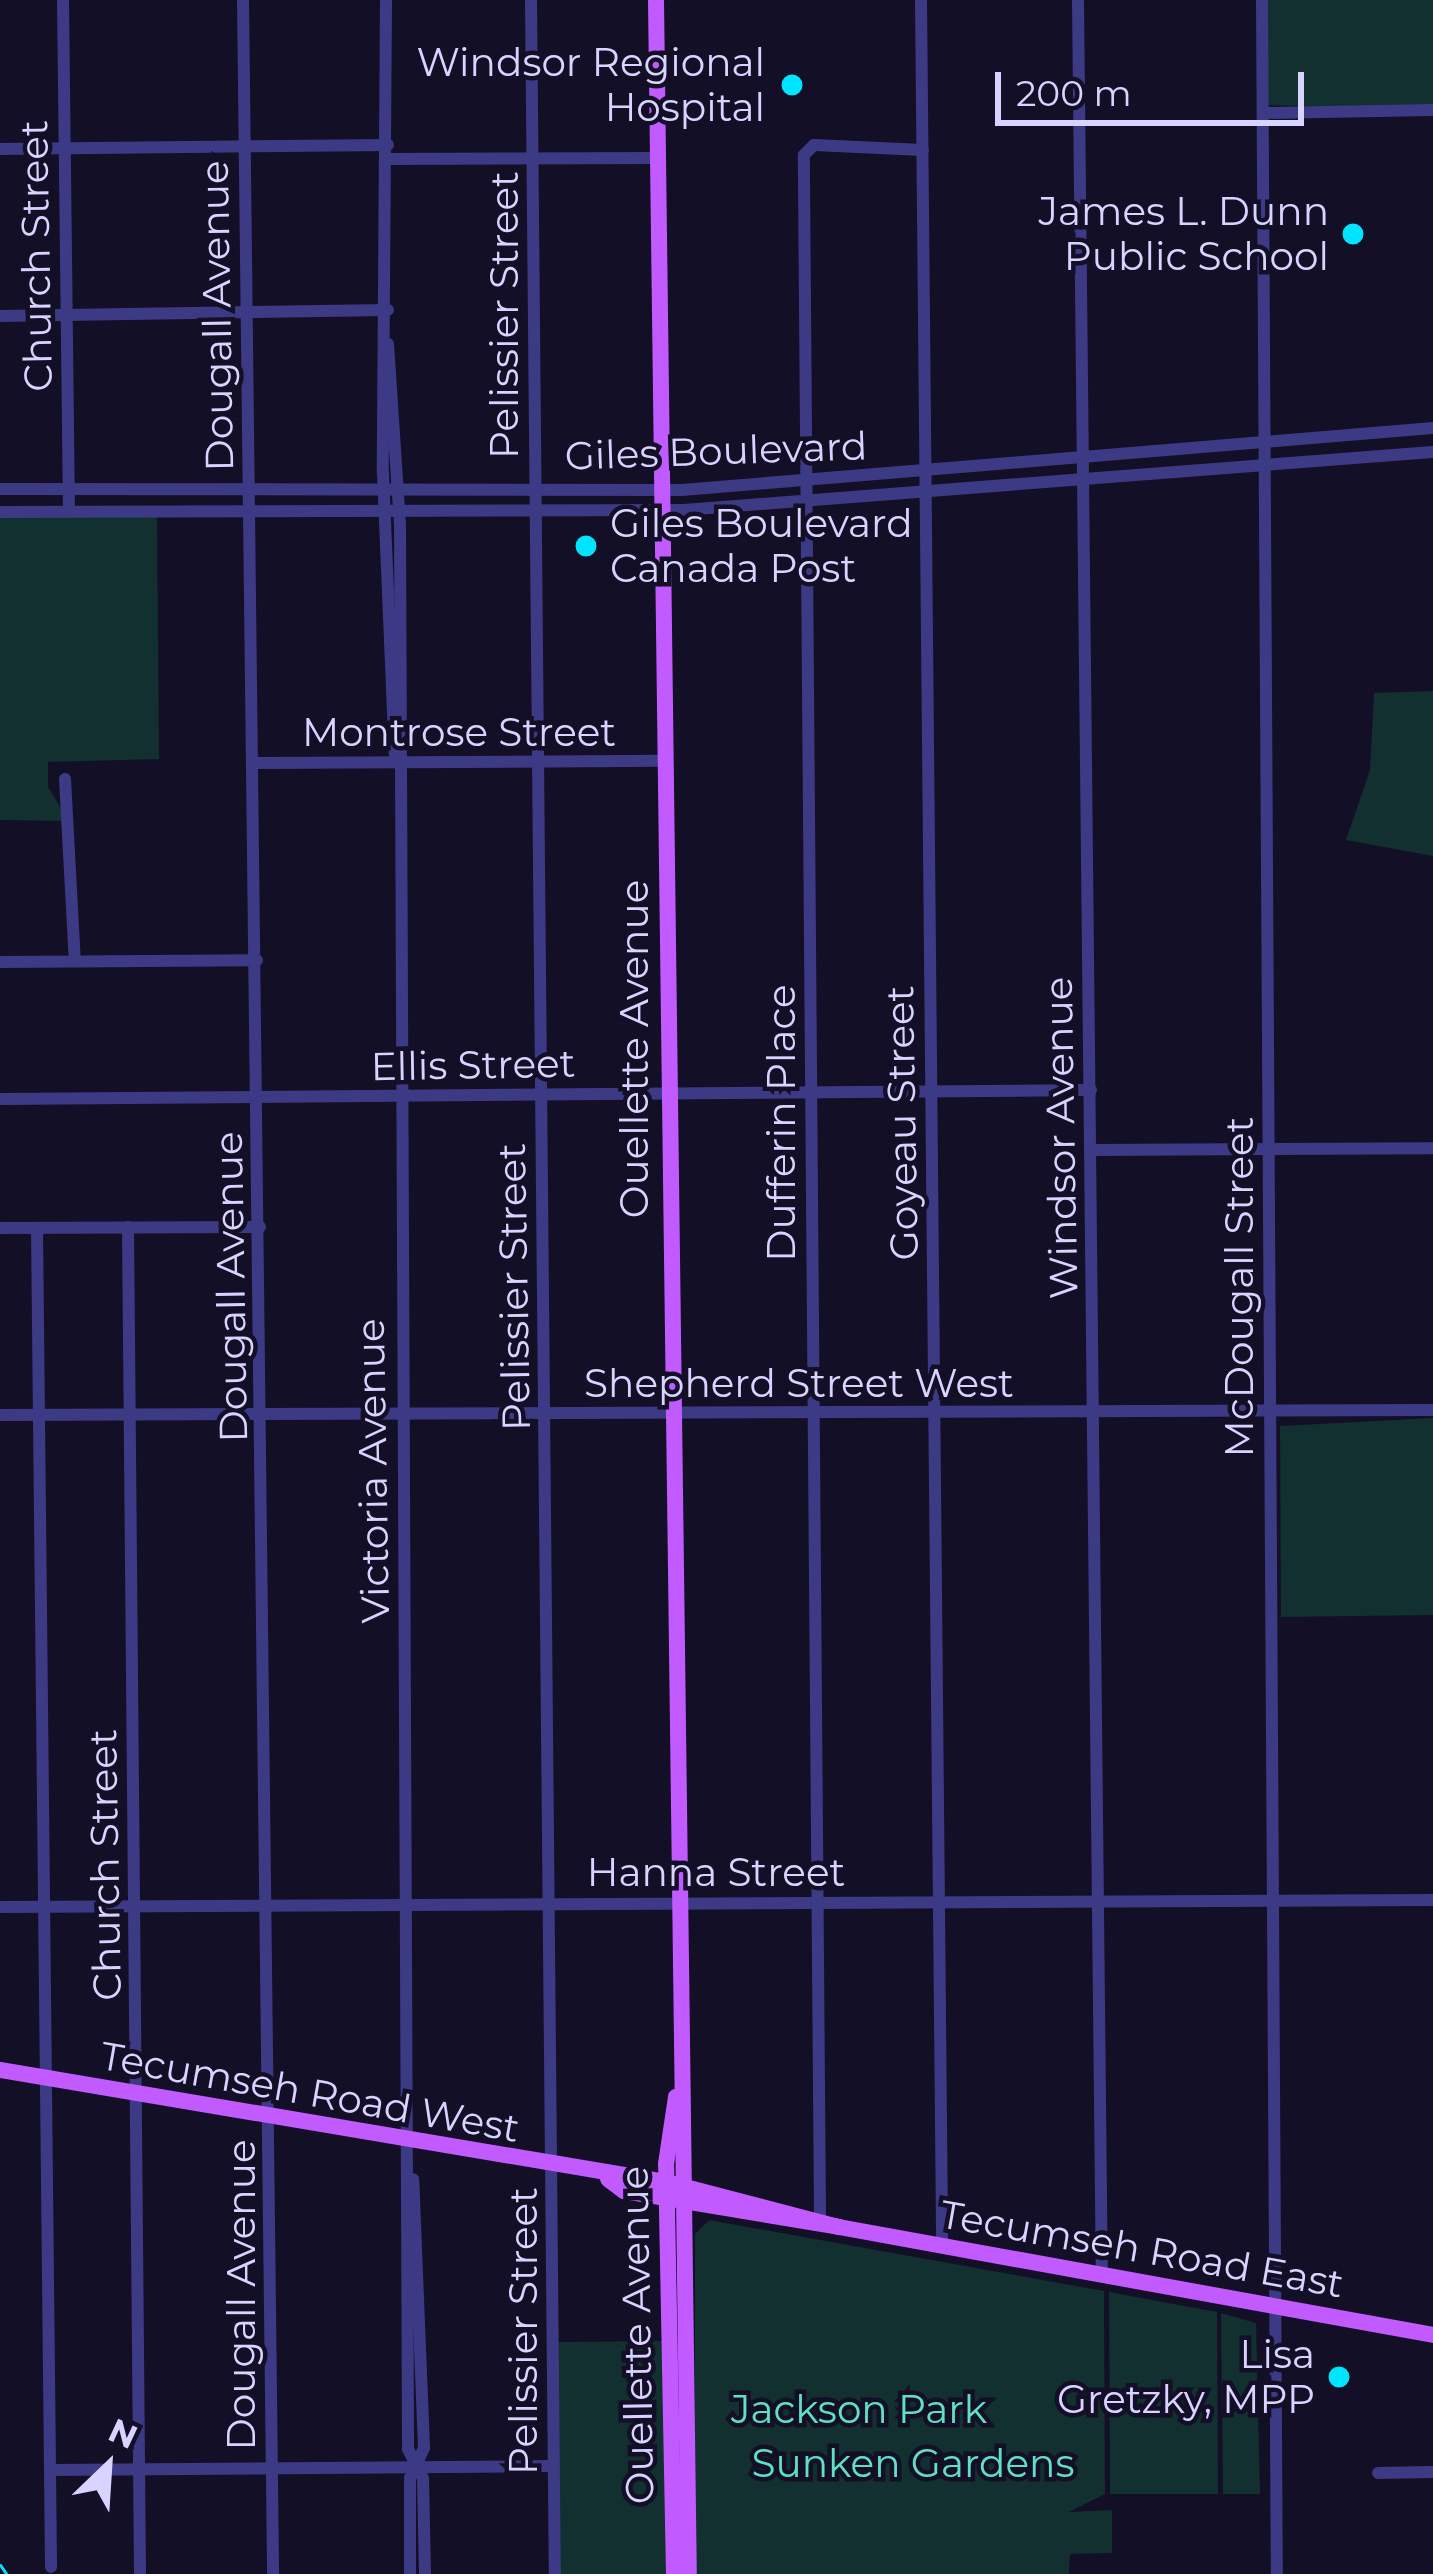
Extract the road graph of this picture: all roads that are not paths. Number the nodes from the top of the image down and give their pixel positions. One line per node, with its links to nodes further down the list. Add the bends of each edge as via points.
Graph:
1 (63, 0): 12 (street, Church Street)
2 (243, 0): 11 (street, Dougall Avenue)
3 (386, 0): 15 (street, Victoria Avenue)
4 (531, 0): 17 (street, Pelissier Street)
5 (656, 0): 16 (main road, Ouellette Avenue)
6 (921, 0): 14 (street, Goyeau Street)
7 (1078, 0): 25 (street, Windsor Avenue)
8 (1262, 0): 10 (street, McDougall Street)
9 (1433, 110): 10 (street)
10 (1263, 112): 23 (street, McDougall Street)
11 (245, 147): 12 (street); 15 (street); 19 (street, Dougall Avenue)
12 (65, 148): 13 (street); 20 (street, Church Street)
13 (0, 149)
14 (922, 150): 27 (street, Goyeau Street); 29 (street, Dufferin Place, via 814,145 804,155)
15 (388, 152): 17 (street); 18 (street, Victoria Avenue)
16 (658, 158): 17 (street); 33 (main road, Ouellette Avenue)
17 (532, 159): 32 (street, Pelissier Street)
18 (388, 310): 19 (street); 30 (street, Victoria Avenue)
19 (247, 313): 20 (street); 31 (street, Dougall Avenue)
20 (67, 315): 21 (street); 34 (street, Church Street)
21 (0, 316)
22 (1433, 428): 23 (street, Giles Boulevard)
23 (1265, 443): 25 (street, Giles Boulevard); 26 (street, McDougall Street)
24 (1433, 452): 26 (street, Giles Boulevard)
25 (1083, 458): 27 (street, Giles Boulevard); 28 (street, Windsor Avenue)
26 (1265, 465): 28 (street, Giles Boulevard); 61 (street, McDougall Street)
27 (926, 471): 29 (street, Giles Boulevard); 36 (street, Goyeau Street)
28 (1086, 479): 36 (street, Giles Boulevard); 52 (street, Windsor Avenue)
29 (806, 480): 33 (street, Giles Boulevard); 37 (street, Dufferin Place)
30 (391, 487): 31 (street, Giles Boulevard); 32 (street, Giles Boulevard); 38 (street, Victoria Avenue)
31 (250, 488): 34 (street, Giles Boulevard); 39 (street, Dougall Avenue)
32 (535, 488): 33 (street, Giles Boulevard); 40 (street, Pelissier Street)
33 (662, 488): 42 (main road, Ouellette Avenue)
34 (69, 489): 35 (street, Giles Boulevard); 41 (street, Church Street)
35 (0, 490)
36 (926, 491): 37 (street, Giles Boulevard); 53 (street, Goyeau Street)
37 (806, 501): 42 (street, Giles Boulevard); 54 (street, Dufferin Place)
38 (394, 507): 39 (street, Giles Boulevard); 40 (street, Giles Boulevard); 44 (street, Victoria Avenue)
39 (251, 508): 41 (street, Giles Boulevard); 47 (street, Dougall Avenue)
40 (535, 508): 42 (street, Giles Boulevard); 45 (street, Pelissier Street)
41 (69, 511): 43 (street, Giles Boulevard)
42 (663, 511): 46 (main road, Ouellette Avenue)
43 (0, 512)
44 (398, 761): 45 (street, Montrose Street); 47 (street, Montrose Street); 57 (street, Victoria Avenue)
45 (539, 761): 46 (street, Montrose Street); 56 (street, Pelissier Street)
46 (664, 761): 55 (main road, Ouellette Avenue)
47 (254, 763): 49 (street, Dougall Avenue)
48 (65, 779): 51 (street)
49 (256, 960): 51 (street); 58 (street, Dougall Avenue)
50 (0, 962): 51 (street)
51 (75, 962)
52 (1091, 1090): 53 (street, Ellis Street); 62 (street, Windsor Avenue)
53 (932, 1091): 54 (street, Ellis Street); 74 (street, Goyeau Street)
54 (811, 1092): 55 (street, Ellis Street); 73 (street, Dufferin Place)
55 (668, 1093): 56 (street, Ellis Street); 72 (main road, Ouellette Avenue)
56 (542, 1094): 57 (street, Ellis Street); 71 (street, Pelissier Street)
57 (400, 1095): 58 (street, Ellis Street); 70 (street, Victoria Avenue)
58 (258, 1097): 59 (street, Ellis Street); 64 (street, Dougall Avenue)
59 (0, 1099)
60 (1433, 1148): 61 (street)
61 (1269, 1149): 62 (street); 68 (street, McDougall Street)
62 (1091, 1150): 69 (street, Windsor Avenue)
63 (128, 1227): 64 (street); 66 (street); 75 (street, Church Street)
64 (260, 1227): 76 (street, Dougall Avenue)
65 (0, 1228): 66 (street)
66 (38, 1228): 78 (street)
67 (1433, 1410): 68 (street, Shepherd Street West)
68 (1270, 1411): 69 (street, Shepherd Street West); 79 (street, McDougall Street)
69 (1094, 1412): 74 (street, Shepherd Street West); 81 (street, Windsor Avenue)
70 (404, 1413): 71 (street, Shepherd Street West); 76 (street, Shepherd Street West); 82 (street, Victoria Avenue)
71 (545, 1413): 72 (street, Shepherd Street West); 85 (street, Pelissier Street)
72 (670, 1413): 73 (street, Shepherd Street West); 86 (main road, Ouellette Avenue)
73 (814, 1413): 74 (street, Shepherd Street West); 83 (street, Dufferin Place)
74 (934, 1413): 84 (street, Goyeau Street)
75 (129, 1414): 76 (street, Shepherd Street West); 78 (street, Shepherd Street West); 88 (street, Church Street)
76 (262, 1414): 87 (street, Dougall Avenue)
77 (0, 1415): 78 (street, Shepherd Street West)
78 (40, 1415): 90 (street)
79 (1274, 1900): 80 (street, Hanna Street); 81 (street, Hanna Street); 104 (street, McDougall Street)
80 (1433, 1900)
81 (1098, 1901): 84 (street, Hanna Street); 103 (street, Windsor Avenue)
82 (407, 1902): 85 (street, Hanna Street); 87 (street, Hanna Street); 96 (street, Victoria Avenue)
83 (818, 1902): 84 (street, Hanna Street); 86 (street, Hanna Street); 100 (street, Dufferin Place)
84 (939, 1902): 102 (street, Goyeau Street)
85 (550, 1903): 86 (street, Hanna Street); 97 (street, Pelissier Street)
86 (674, 1903): 94 (main road, Ouellette Avenue)
87 (268, 1905): 88 (street, Hanna Street); 95 (street, Dougall Avenue)
88 (136, 1906): 90 (street, Hanna Street); 93 (street, Church Street)
89 (0, 1907): 90 (street, Hanna Street)
90 (44, 1907): 92 (street)
91 (0, 2070): 92 (main road, Tecumseh Road West)
92 (46, 2078): 93 (main road, Tecumseh Road West); 109 (street)
93 (138, 2096): 95 (main road, Tecumseh Road West); 110 (street, Church Street)
94 (676, 2097): 98 (main road, Ouellette Avenue); 99 (main road, Ouellette Avenue)
95 (270, 2120): 96 (main road, Tecumseh Road West); 108 (street, Dougall Avenue)
96 (414, 2145): 97 (main road, Tecumseh Road West); 107 (street, Victoria Avenue, via 408,2449)
97 (552, 2169): 98 (main road, Tecumseh Road West); 106 (street, Pelissier Street)
98 (665, 2191): 99 (main road, Tecumseh Road East); 119 (main road, Ouellette Avenue)
99 (685, 2195): 100 (main road, Tecumseh Road East); 101 (main road, Tecumseh Road East); 120 (main road, Ouellette Avenue)
100 (820, 2215): 101 (main road, Tecumseh Road East)
101 (839, 2227): 102 (main road, Tecumseh Road East)
102 (942, 2246): 103 (main road, Tecumseh Road East)
103 (1102, 2275): 104 (main road, Tecumseh Road East)
104 (1275, 2307): 105 (main road, Tecumseh Road East); 121 (street, McDougall Street)
105 (1433, 2335)
106 (554, 2466): 107 (street); 118 (street, Pelissier Street)
107 (418, 2467): 108 (street); 116 (street, Victoria Avenue); 117 (street, Victoria Avenue)
108 (272, 2468): 110 (street); 115 (street, Dougall Avenue)
109 (50, 2470): 110 (street); 113 (street)
110 (139, 2470): 114 (street, Church Street)
111 (1433, 2472): 112 (street)
112 (1378, 2473)
113 (51, 2567)
114 (140, 2574)
115 (273, 2574)
116 (410, 2574)
117 (425, 2574)
118 (555, 2574)
119 (674, 2574)
120 (689, 2574)
121 (1277, 2574)

